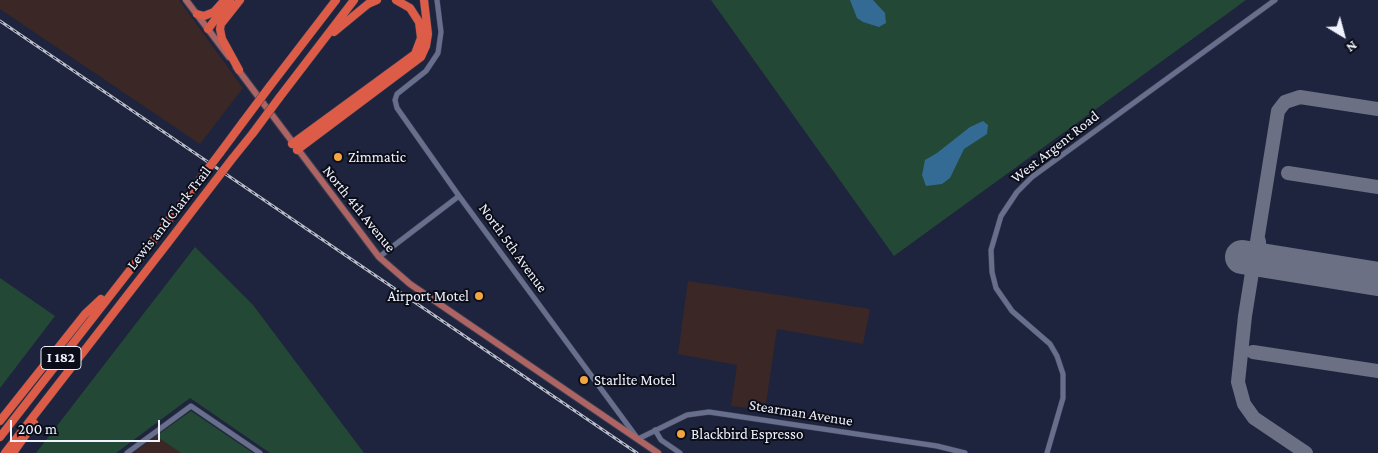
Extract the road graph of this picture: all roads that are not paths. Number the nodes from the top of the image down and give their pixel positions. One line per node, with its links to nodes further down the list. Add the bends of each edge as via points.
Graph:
1 (186, 0): 12 (main road, North 4th Avenue)
2 (225, 0): 12 (highway, via 214,12 204,16)
3 (230, 0): 14 (highway)
4 (240, 0): 13 (highway)
5 (335, 0): 20 (highway, Lewis and Clark Trail / I 182, bridge)
6 (354, 0): 15 (highway, Lewis and Clark Trail / I 182)
7 (377, 0): 15 (highway, via 349,18)
8 (396, 0): 17 (highway, via 410,8 419,22 421,38 415,54)
9 (424, 0): 17 (highway, via 428,34 421,56)
10 (437, 0): 18 (street, North 5th Avenue, via 441,39 434,59 423,74 397,94 395,103)
11 (1275, 0): 33 (street, West Argent Road, via 1032,177 1001,216 991,250 996,288 1012,311 1050,344 1064,374 1063,398)
12 (197, 14): 14 (main road, North 4th Avenue)
13 (221, 24): 14 (highway); 16 (highway, via 222,40)
14 (208, 29): 16 (main road, North 4th Avenue)
15 (316, 49): 21 (highway, Lewis and Clark Trail / I 182, bridge)
16 (239, 70): 17 (main road, North 4th Avenue)
17 (295, 147): 19 (main road, North 4th Avenue)
18 (459, 196): 19 (street); 25 (street, North 5th Avenue)
19 (379, 257): 25 (main road, North 4th Avenue, via 410,284)
20 (122, 279): 22 (highway, via 85,314); 24 (highway, Lewis and Clark Trail / I 182)
21 (87, 345): 26 (highway, Lewis and Clark Trail / I 182); 27 (highway)
22 (0, 421)
23 (655, 430): 25 (street, Stearman Avenue); 31 (street, via 662,441); 32 (street, Stearman Avenue, via 687,416 709,412)
24 (0, 437)
25 (638, 439): 30 (main road, North 4th Avenue)
26 (5, 453)
27 (13, 453)
28 (127, 453): 29 (street, via 191,406)
29 (260, 453)
30 (658, 453)
31 (680, 453)
32 (965, 453)
33 (1046, 453)

